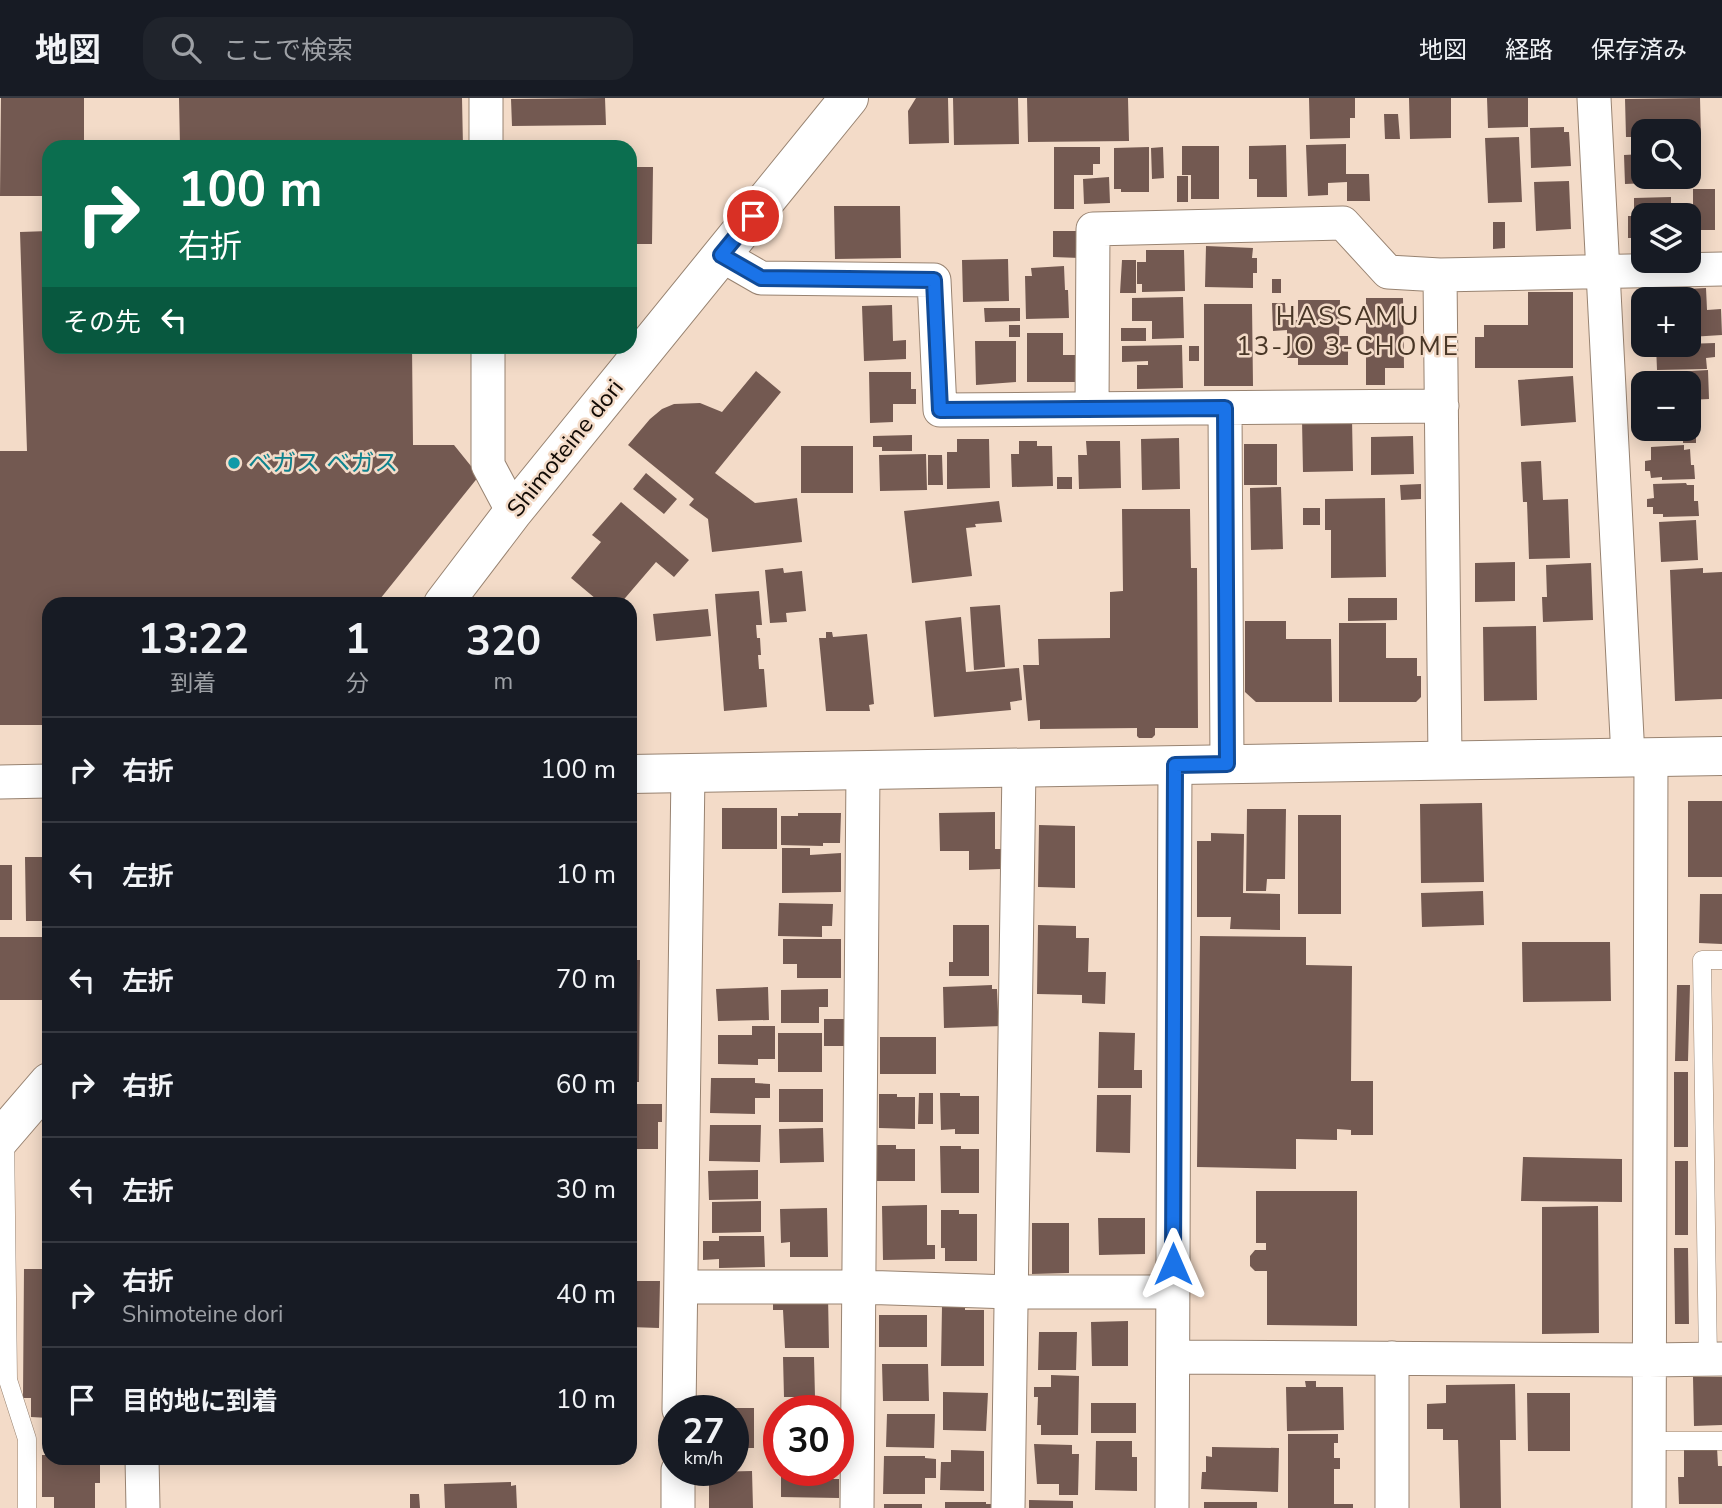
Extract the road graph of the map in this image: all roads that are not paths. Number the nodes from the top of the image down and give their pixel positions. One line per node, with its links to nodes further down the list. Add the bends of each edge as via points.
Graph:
1 (486, 98): 4 (street)
2 (849, 98): 5 (street, Shimoteine dori)
3 (1594, 98): 7 (street)
4 (486, 140)
5 (721, 255): 12 (street, via 761,278 934,280 940,410); 13 (street, Shimoteine dori)
6 (1722, 269): 7 (street)
7 (1602, 272): 8 (street); 16 (street)
8 (1440, 275): 10 (street); 12 (street, via 1388,272 1343,223 1093,229)
9 (488, 354): 13 (street, via 488,465)
10 (1442, 406): 11 (street); 17 (street)
11 (1225, 408): 12 (street); 18 (street)
12 (1092, 409)
13 (513, 512): 14 (street, Shimoteine dori)
14 (448, 597)
15 (1722, 756): 16 (street)
16 (1639, 757): 17 (street); 36 (street)
17 (1445, 760): 18 (street)
18 (1227, 764): 19 (street)
19 (1175, 765): 20 (street); 32 (street)
20 (1019, 767): 21 (street); 31 (street)
21 (863, 770): 22 (street); 30 (street)
22 (688, 773): 23 (street); 29 (street)
23 (637, 774)
24 (42, 781): 25 (street)
25 (0, 782)
26 (1722, 960): 35 (lane, via 1702,960)
27 (42, 1090): 28 (street)
28 (2, 1136): 42 (lane, via 8,1380 27,1439)
29 (681, 1287): 30 (street); 37 (street)
30 (859, 1287): 31 (street); 45 (street)
31 (1011, 1292): 32 (street); 46 (street)
32 (1173, 1292): 33 (street)
33 (1173, 1357): 34 (street); 47 (street)
34 (1392, 1358): 36 (street); 48 (street)
35 (1715, 1359): 36 (street)
36 (1649, 1360): 38 (street)
37 (679, 1395)
38 (1649, 1441): 39 (lane); 49 (street)
39 (1722, 1441)
40 (142, 1465): 43 (street)
41 (678, 1486): 44 (street)
42 (27, 1508)
43 (143, 1508)
44 (678, 1508)
45 (857, 1508)
46 (1008, 1508)
47 (1172, 1508)
48 (1392, 1508)
49 (1649, 1508)

